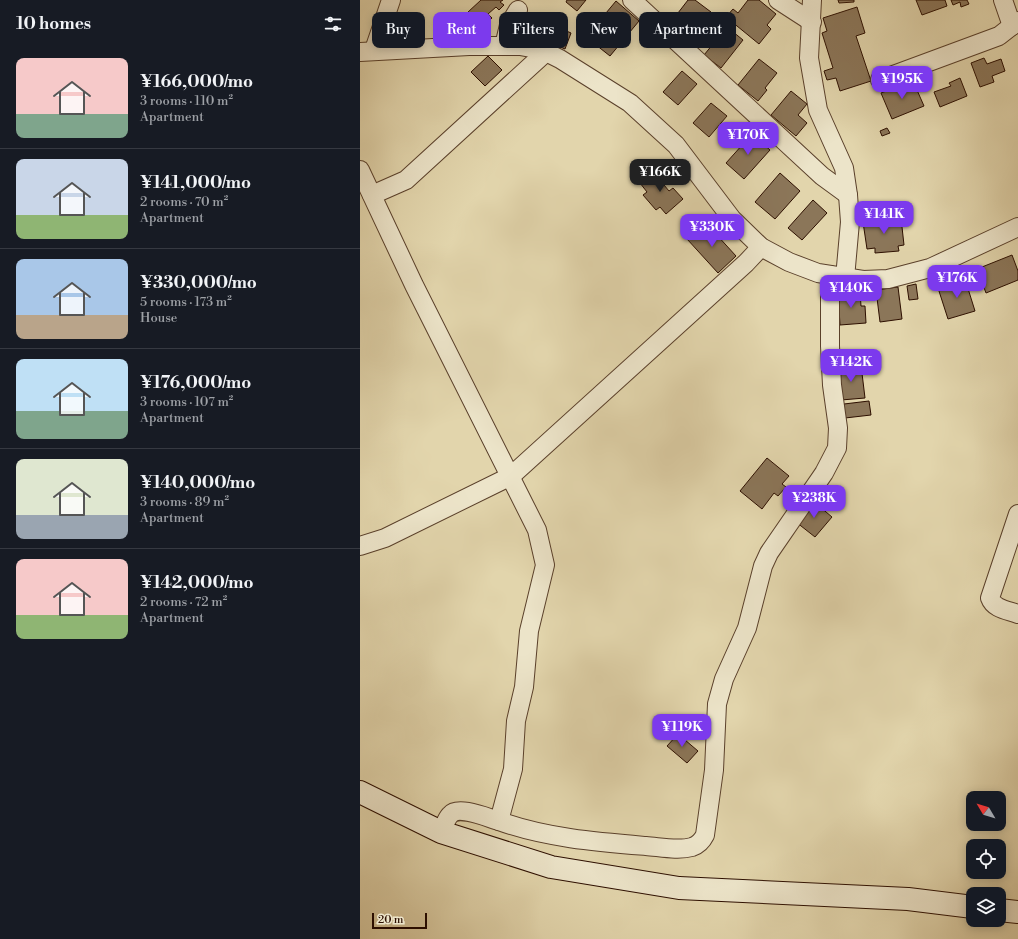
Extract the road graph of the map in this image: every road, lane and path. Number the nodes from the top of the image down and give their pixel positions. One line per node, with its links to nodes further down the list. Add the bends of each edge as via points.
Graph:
1 (391, 0): 10 (street)
2 (632, 0): 15 (street, via 822,176)
3 (778, 0): 6 (street)
4 (812, 0): 6 (street)
5 (1003, 0): 7 (street)
6 (812, 22): 15 (street, via 809,58 818,110 844,168)
7 (1015, 24): 12 (street, via 999,36)
8 (499, 46): 10 (street)
9 (529, 48): 11 (street)
10 (367, 51)
11 (546, 52): 14 (street, via 406,180); 17 (street, via 630,103 650,121 676,145 732,219)
12 (880, 80)
13 (360, 170): 14 (street)
14 (372, 195): 19 (street)
15 (848, 195): 18 (street, via 850,222)
16 (1018, 227): 18 (street, via 930,268 888,279 863,280)
17 (760, 247): 18 (street, via 818,273); 19 (street, via 746,263)
18 (838, 276): 24 (street, via 830,346 838,428 837,448 824,473 762,566 747,628 724,679 717,704 714,770 702,841 691,847 674,848 622,844 551,836)
19 (510, 476): 21 (street, via 385,538); 24 (street, via 537,530 545,565 529,631 524,687 516,721 513,769)
20 (1018, 514): 22 (street, via 990,598 997,607)
21 (360, 546)
22 (1018, 614)
23 (360, 792): 25 (street)
24 (499, 821): 25 (street, via 461,810 454,811)
25 (441, 832): 26 (street, via 551,867 679,888 908,899)
26 (966, 906)
27 (1006, 911): 28 (street)
28 (1018, 912)

